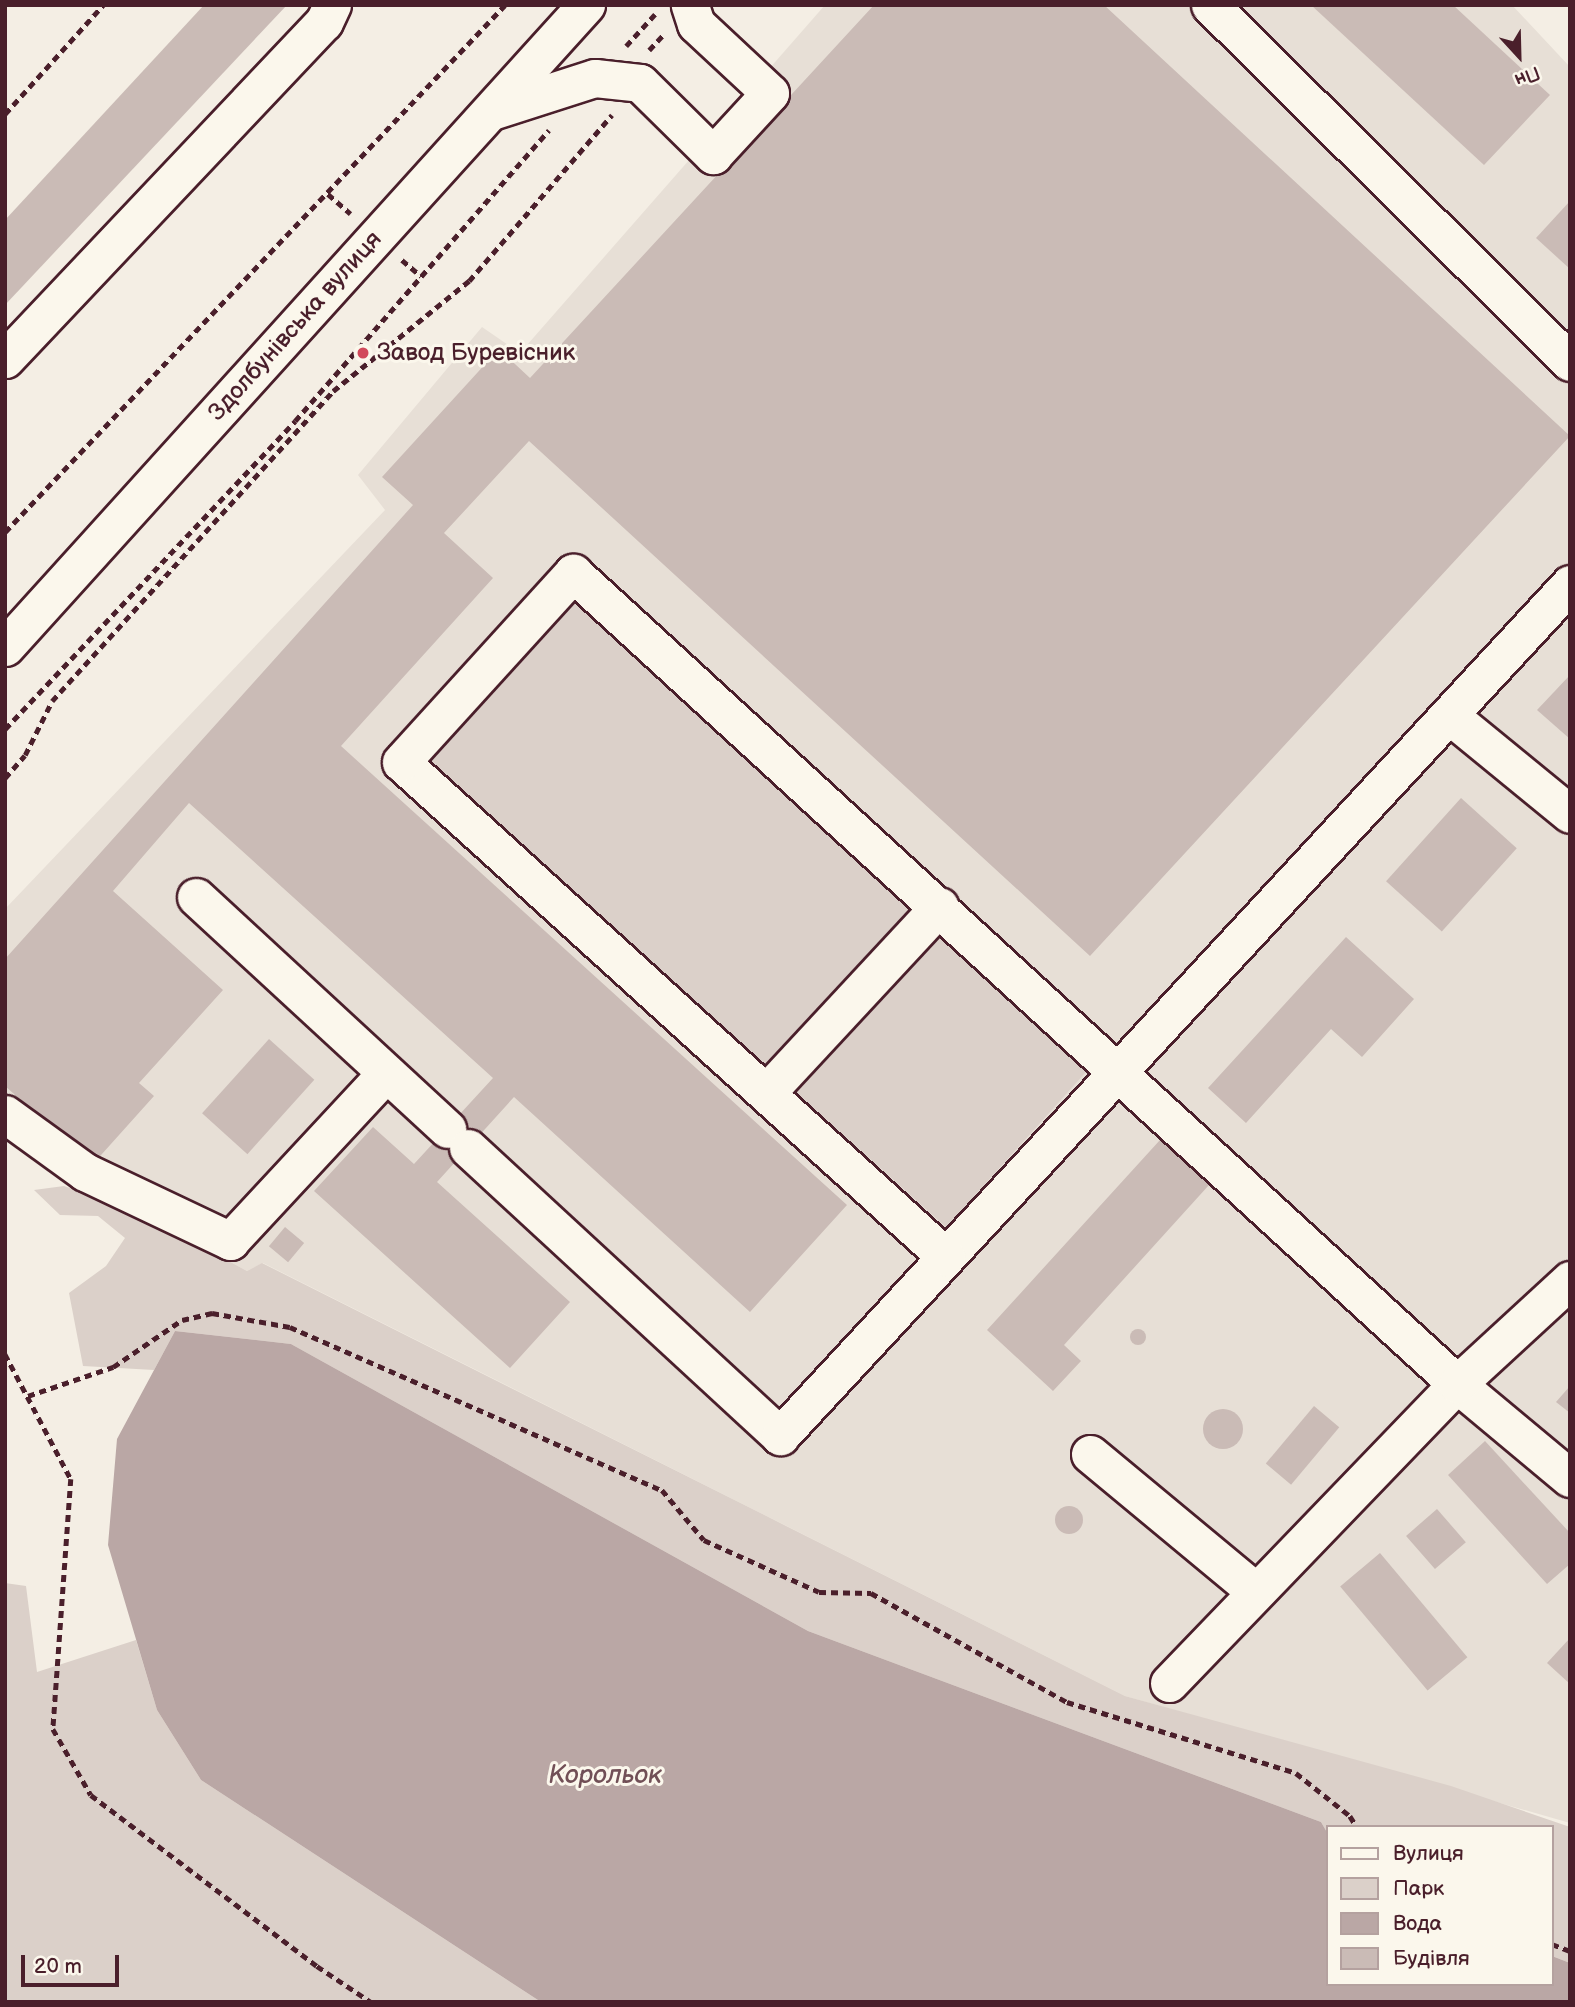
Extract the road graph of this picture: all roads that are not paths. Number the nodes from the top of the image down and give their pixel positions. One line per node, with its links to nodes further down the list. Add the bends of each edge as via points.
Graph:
1 (332, 5): 6 (street, via 324,22)
2 (586, 5): 5 (street, Здолбунівська вулиця)
3 (1210, 5): 7 (street)
4 (693, 15): 5 (street, via 770,93 713,155 640,83 595,78)
5 (489, 112): 9 (street, Здолбунівська вулиця)
6 (5, 359)
7 (1570, 362)
8 (1570, 584): 10 (street)
9 (5, 647)
10 (1449, 715): 11 (street); 14 (street)
11 (1570, 814)
12 (196, 897): 15 (street)
13 (940, 906): 14 (street); 16 (street); 16 (street, via 573,573 401,762)
14 (1120, 1070): 18 (street); 20 (street)
15 (386, 1073): 17 (street, via 230,1241 85,1172); 18 (street, via 780,1436)
16 (766, 1093): 18 (street)
17 (5, 1114)
18 (946, 1256)
19 (1570, 1280): 20 (street)
20 (1457, 1384): 22 (street); 23 (street)
21 (1090, 1454): 23 (street)
22 (1570, 1478)
23 (1254, 1590): 24 (street)
24 (1169, 1683)

